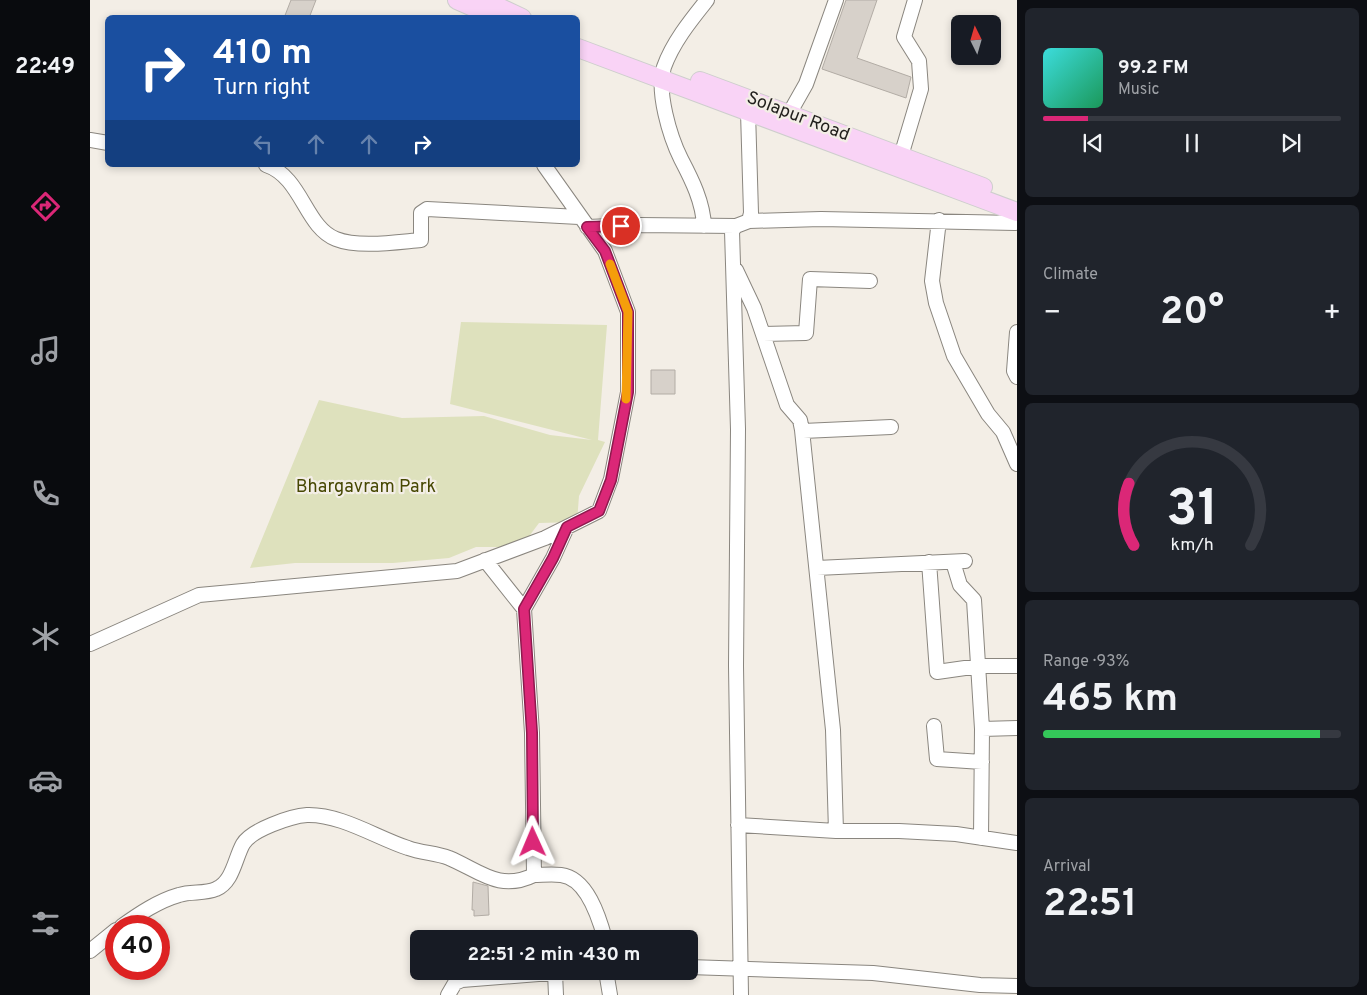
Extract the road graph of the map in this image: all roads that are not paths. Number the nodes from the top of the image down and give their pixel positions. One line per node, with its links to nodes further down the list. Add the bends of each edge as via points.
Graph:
1 (457, 0): 6 (main road)
2 (483, 0): 6 (main road)
3 (707, 0): 9 (street, via 685,27)
4 (836, 0): 11 (street, via 806,84)
5 (915, 0): 14 (street, via 904,37 919,61 921,89)
6 (513, 12)
7 (580, 38): 9 (main road, Solapur Road)
8 (580, 49): 9 (main road)
9 (663, 73): 10 (main road); 11 (main road, Solapur Road); 22 (street, via 671,139 704,210)
10 (748, 112): 11 (main road); 21 (street, via 752,195)
11 (787, 120): 14 (main road, Solapur Road)
12 (90, 140): 13 (street)
13 (105, 142)
14 (899, 162): 17 (main road, Solapur Road); 19 (main road)
15 (270, 167): 20 (street, via 282,174 300,194 322,228 335,239 351,242 421,240 421,213 427,209)
16 (545, 167): 20 (street)
17 (1017, 200)
18 (939, 220): 19 (street); 21 (street, via 821,219); 30 (street, via 932,282 936,303 954,356 988,414 1003,432)
19 (1016, 221)
20 (583, 222): 22 (street); 31 (street, via 605,251 628,312 628,392 611,480 599,511)
21 (742, 224): 22 (street); 23 (street, via 732,231)
22 (704, 226)
23 (734, 265): 26 (street); 43 (street, via 738,429)
24 (870, 281): 26 (street, via 810,279 806,333)
25 (1017, 332): 27 (street, via 1014,371)
26 (763, 334): 29 (street, via 787,405 800,420)
27 (1017, 377)
28 (891, 427): 29 (street)
29 (802, 432): 34 (street)
30 (1017, 464)
31 (567, 527): 32 (street); 35 (street)
32 (485, 560): 35 (street); 36 (street, via 457,571 199,595)
33 (929, 562): 34 (street); 37 (street, via 959,562 960,586 974,600); 37 (street, via 937,672)
34 (817, 568): 44 (street, via 833,730)
35 (524, 609): 47 (street, via 532,733)
36 (90, 644)
37 (979, 666): 38 (street); 41 (street)
38 (1017, 666)
39 (934, 726): 42 (street, via 937,760)
40 (1017, 728): 41 (street)
41 (982, 729): 42 (street)
42 (982, 762): 45 (street)
43 (738, 825): 44 (street); 53 (street)
44 (836, 831): 45 (street, via 899,831)
45 (981, 838): 46 (street)
46 (1017, 843)
47 (534, 875): 48 (street, via 514,883 501,882 448,858 406,847 341,822 306,815 264,828 250,836 243,843 230,874 217,889 178,895); 49 (street, via 563,875 581,885)
48 (140, 915)
49 (602, 930)
50 (105, 939): 51 (street)
51 (90, 951)
52 (698, 967): 53 (street)
53 (741, 968): 57 (street, via 872,973); 61 (street)
54 (462, 980): 58 (street, via 455,983)
55 (555, 980): 59 (street)
56 (608, 980): 60 (street)
57 (1017, 986)
58 (448, 995)
59 (556, 995)
60 (610, 995)
61 (741, 995)

